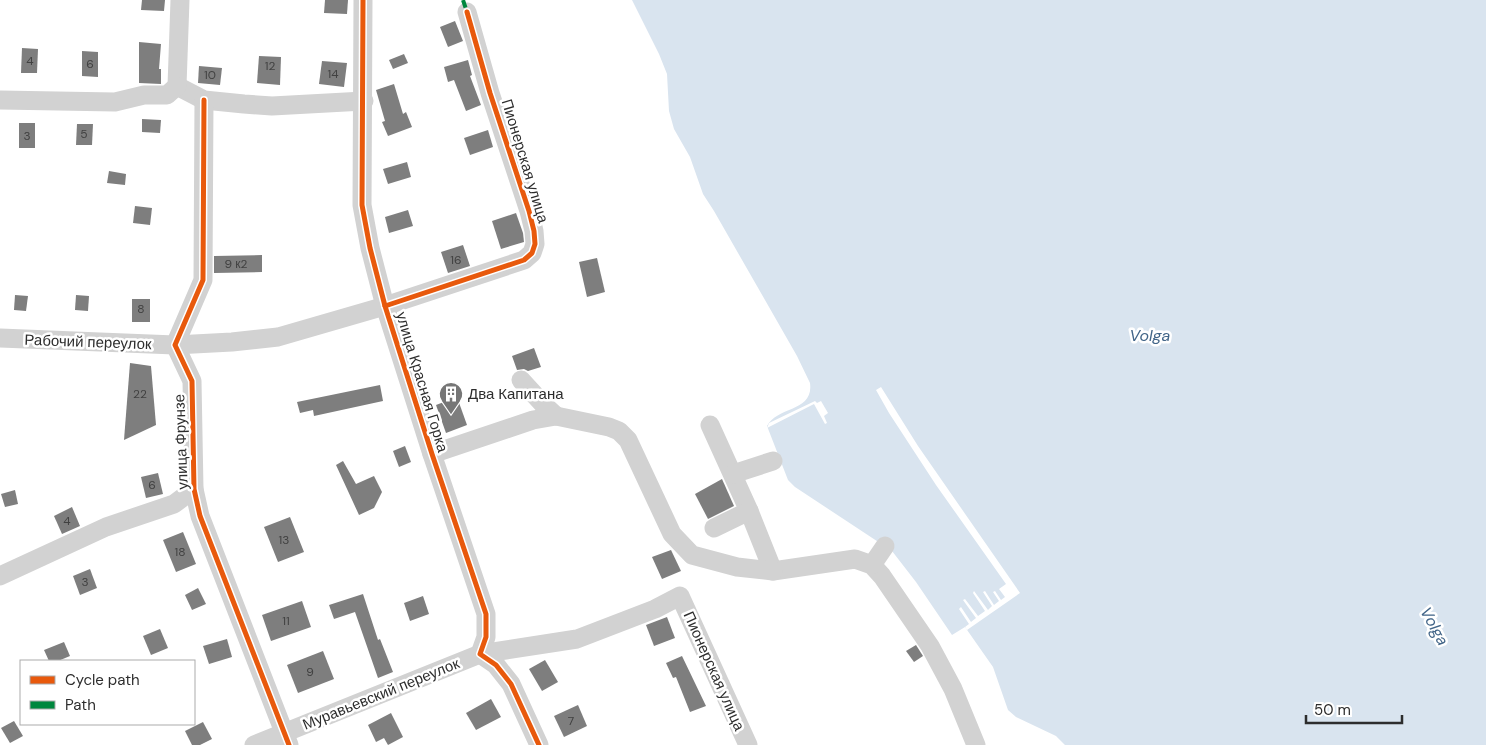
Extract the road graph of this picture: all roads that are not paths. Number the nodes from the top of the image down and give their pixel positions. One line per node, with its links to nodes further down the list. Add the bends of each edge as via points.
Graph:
1 (180, 0): 4 (street)
2 (363, 0): 7 (street, улица Красная Горка)
3 (467, 12): 8 (street, Пионерская улица, via 529,211 536,244 524,260)
4 (178, 86): 5 (street, via 167,95 144,95 115,102); 6 (street)
5 (0, 100)
6 (204, 100): 7 (street, via 272,106); 10 (street, via 203,280)
7 (364, 102): 8 (street, улица Красная Горка, via 362,205)
8 (385, 306): 10 (street, Рабочий переулок, via 278,337); 14 (street, улица Красная Горка)
9 (0, 338): 10 (street, Рабочий переулок)
10 (175, 345): 17 (street, улица Фрунзе, via 192,381)
11 (521, 380): 12 (street)
12 (556, 416): 14 (street, via 533,420); 22 (street, via 609,427 628,440 672,534 692,555 737,567)
13 (710, 425): 16 (street)
14 (432, 454): 25 (street, улица Красная Горка, via 486,614 486,637)
15 (773, 461): 16 (street)
16 (732, 474): 18 (street)
17 (194, 489): 23 (street, via 174,504 106,527); 26 (street, улица Фрунзе, via 200,516)
18 (749, 511): 19 (street); 22 (street)
19 (714, 528)
20 (885, 546): 21 (street)
21 (872, 565): 22 (street, via 855,559); 30 (street, via 930,646 953,689)
22 (773, 571)
23 (0, 576)
24 (680, 596): 25 (street, Муравьевский переулок, via 577,639); 29 (street, Пионерская улица)
25 (480, 654): 26 (street, Муравьевский переулок); 28 (street, via 496,665 511,684)
26 (287, 739): 27 (street, Муравьевский переулок)
27 (254, 745)
28 (539, 745)
29 (748, 745)
30 (976, 745)

